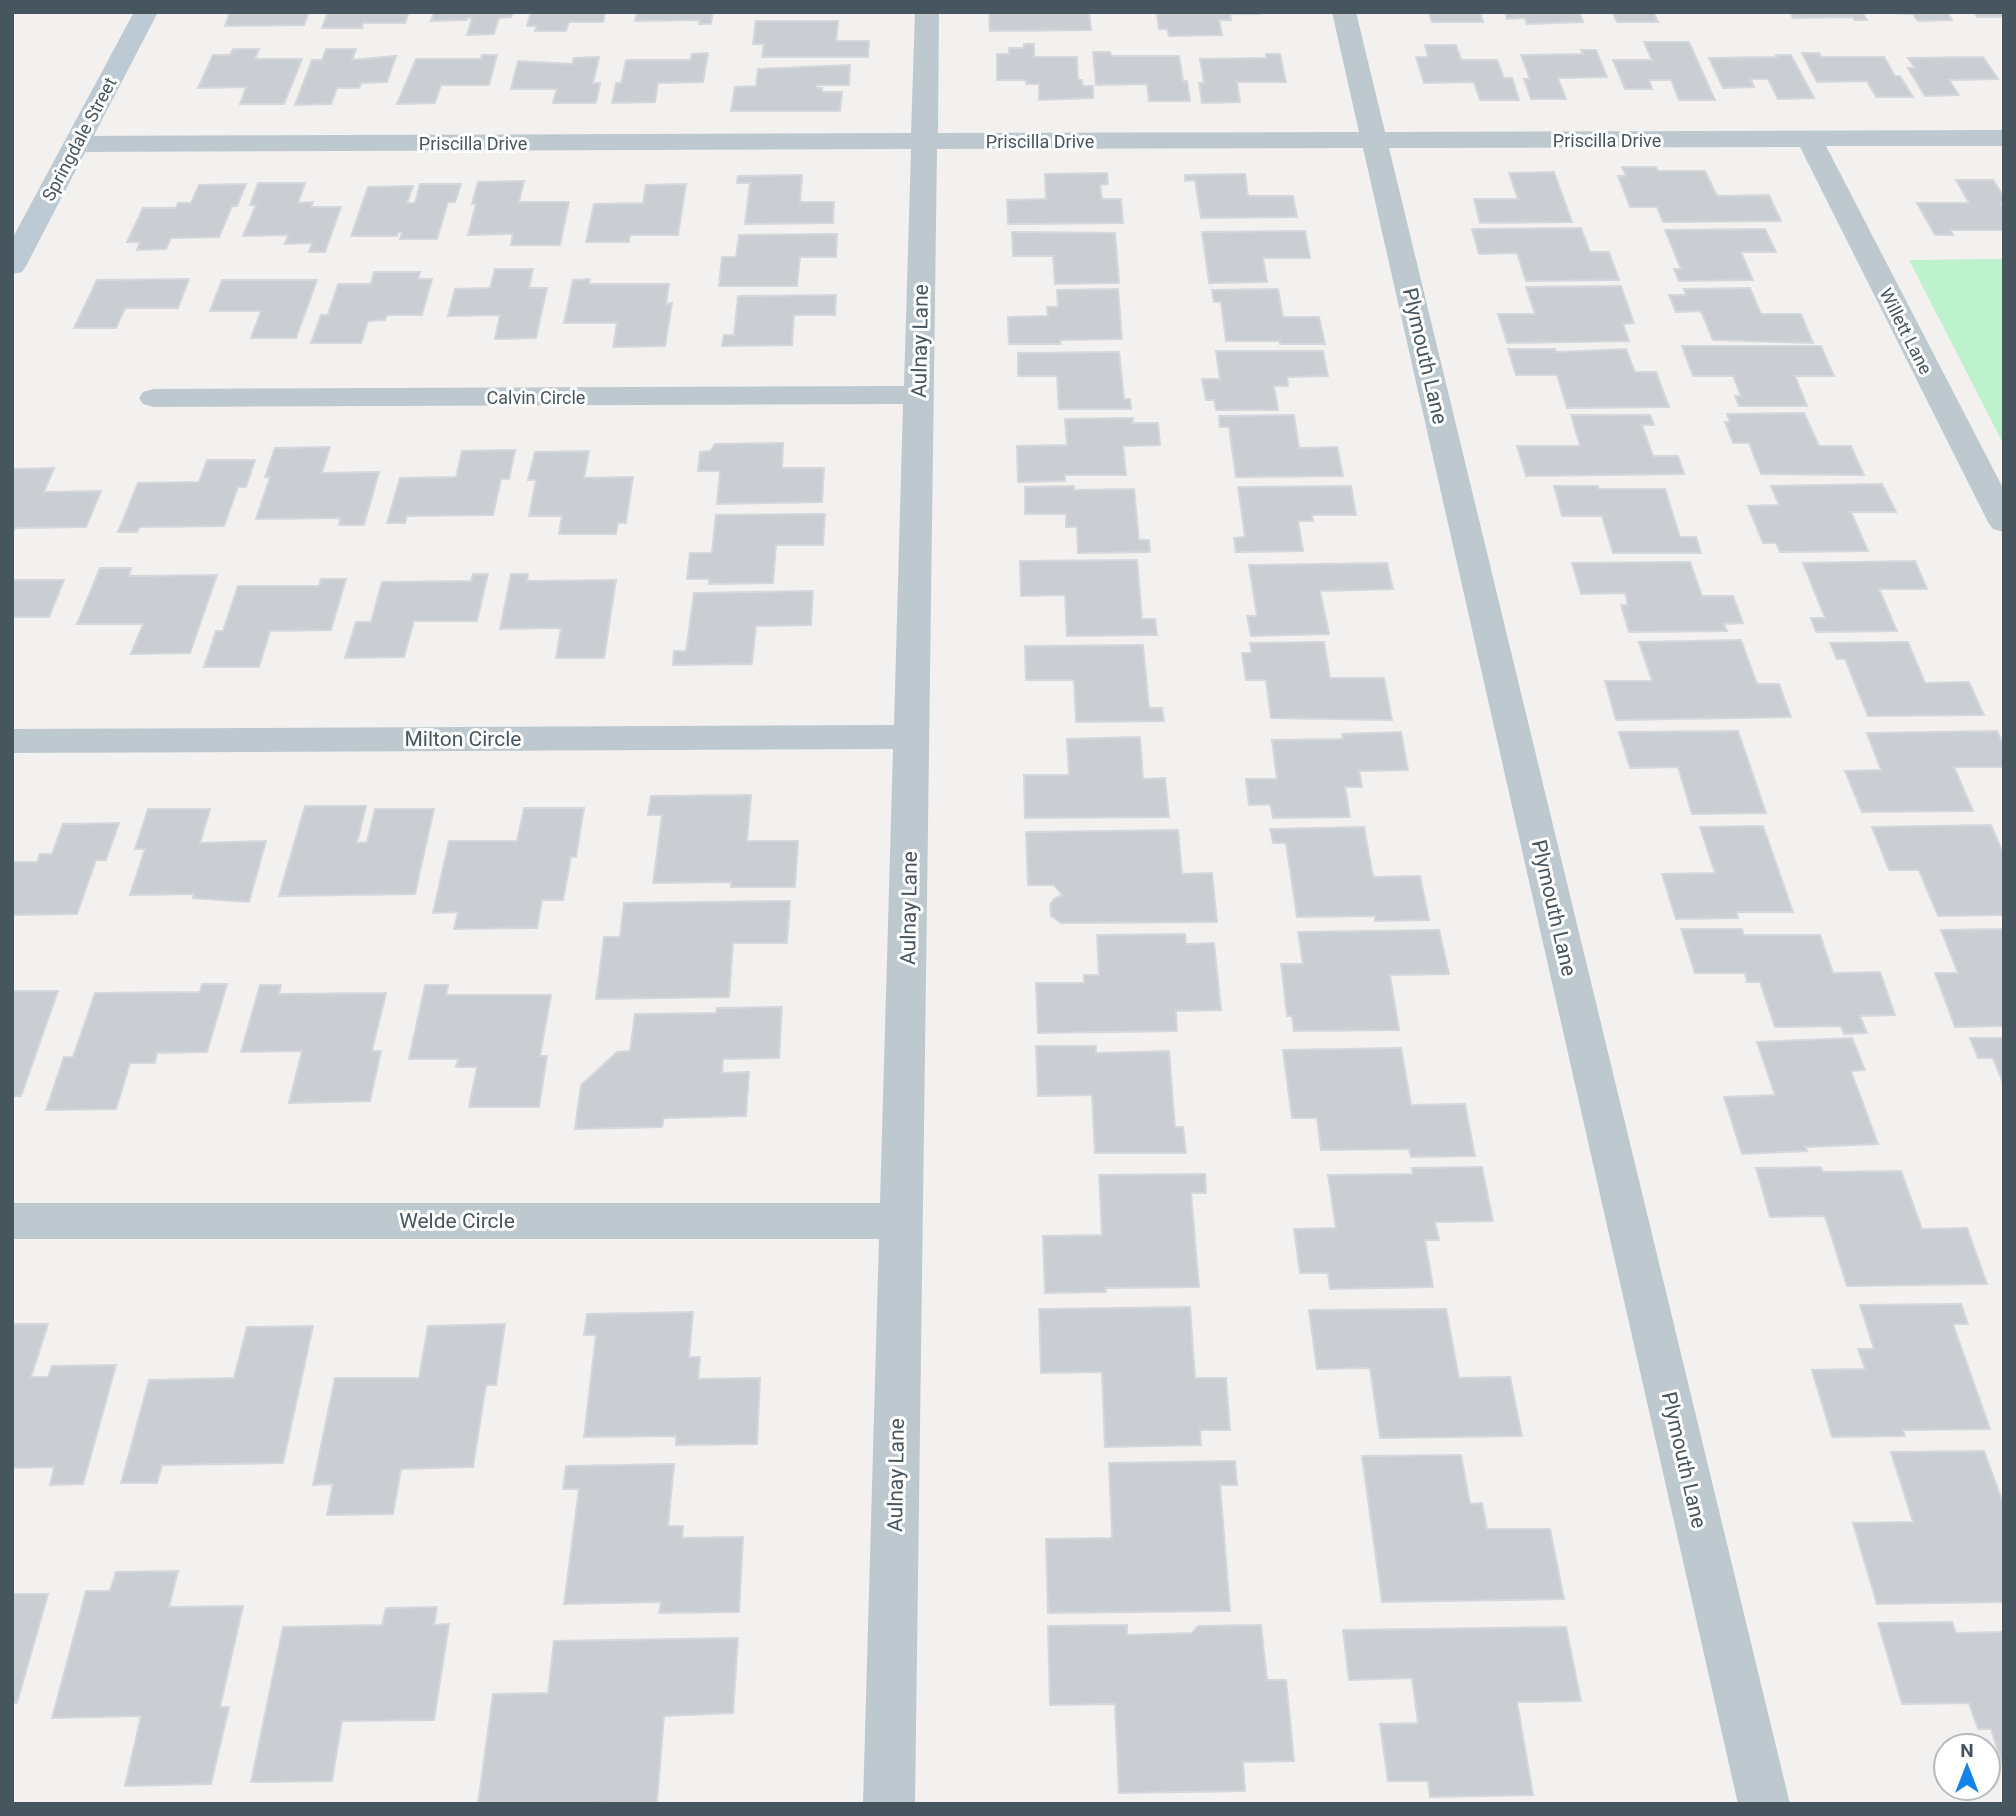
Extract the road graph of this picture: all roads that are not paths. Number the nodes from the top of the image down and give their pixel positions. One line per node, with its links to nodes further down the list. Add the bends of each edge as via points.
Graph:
1 (146, 12): 8 (main road, Springdale Street)
2 (927, 12): 6 (street, Aulnay Lane)
3 (1344, 12): 7 (street, Plymouth Lane)
4 (2004, 138): 5 (street, Priscilla Drive)
5 (1809, 139): 7 (street, Priscilla Drive); 12 (street, Willett Lane)
6 (924, 141): 7 (street, Priscilla Drive); 8 (street, Priscilla Drive); 10 (street, Aulnay Lane)
7 (1374, 141): 18 (street, Plymouth Lane)
8 (77, 144): 9 (main road, Springdale Street)
9 (12, 266)
10 (919, 395): 11 (street, Calvin Circle); 13 (street, Aulnay Lane)
11 (154, 398)
12 (2004, 522)
13 (912, 737): 14 (street, Milton Circle); 16 (street, Aulnay Lane)
14 (13, 741)
15 (12, 1221): 16 (street, Welde Circle)
16 (902, 1222): 17 (street, Aulnay Lane)
17 (889, 1804)
18 (1764, 1804)

